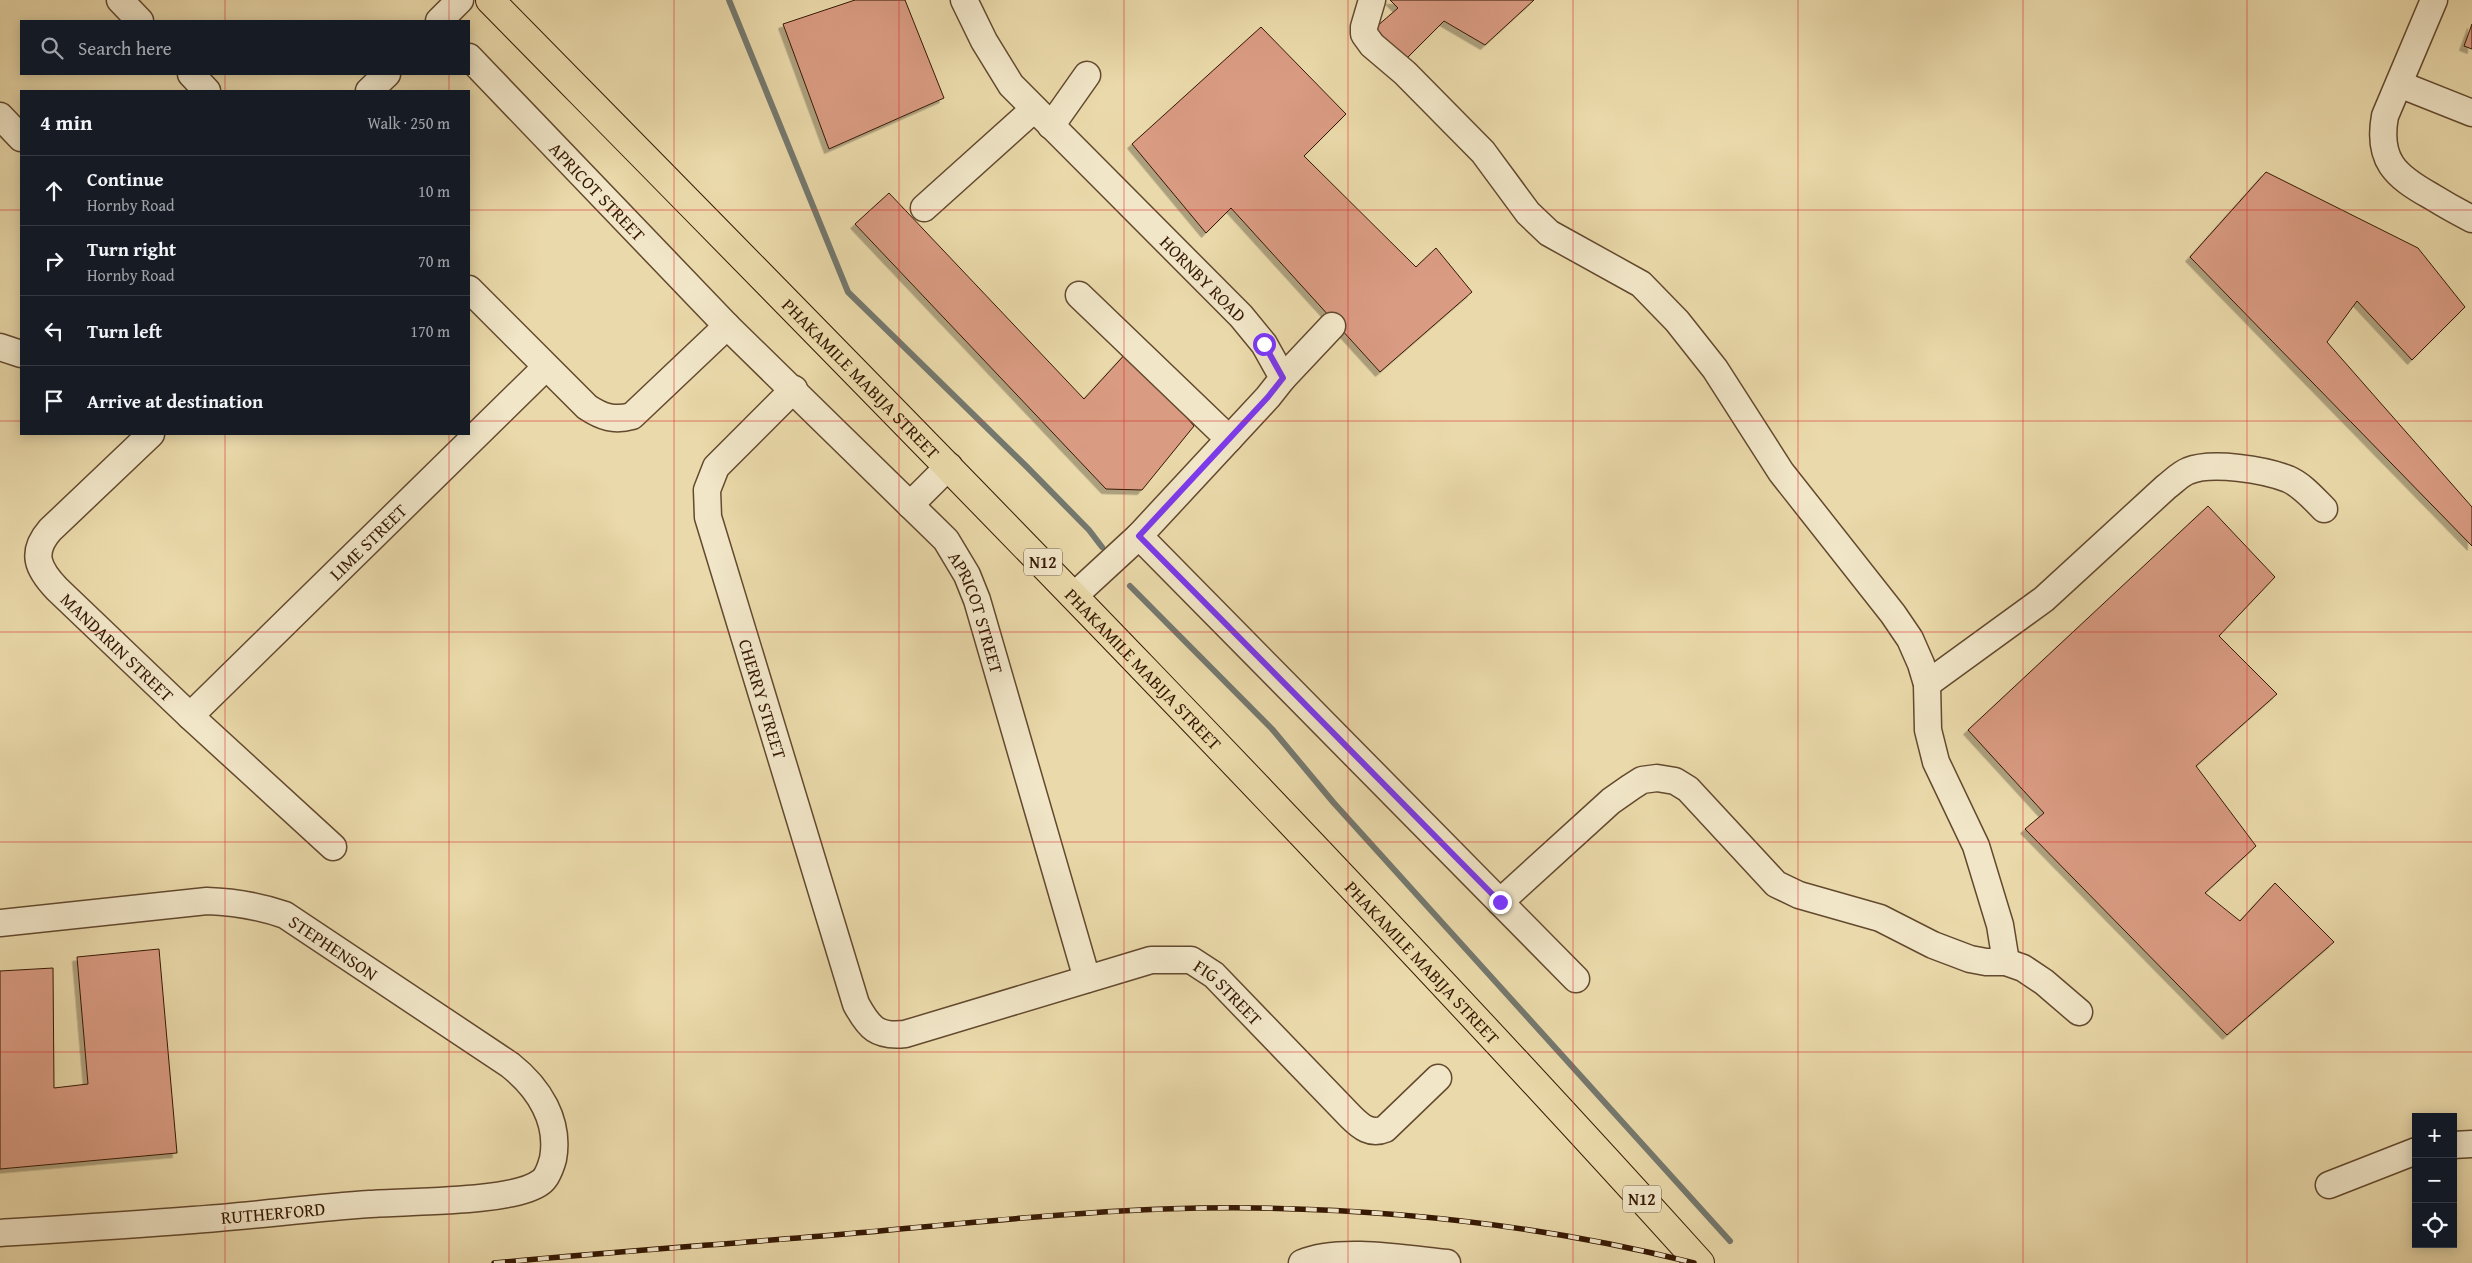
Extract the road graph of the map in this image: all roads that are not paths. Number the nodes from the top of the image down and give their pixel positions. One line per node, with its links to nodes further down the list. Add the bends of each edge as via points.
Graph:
1 (120, 0): 7 (street)
2 (460, 0): 8 (street)
3 (490, 0): 33 (highway, PHAKAMILE MABIJA STREET / N12)
4 (964, 0): 18 (street, HORNBY ROAD, via 1011,85)
5 (1372, 0): 38 (street, via 1364,34 1372,45 1405,73 1483,152 1528,213 1549,232 1642,284 1701,348 1781,472 1910,639)
6 (2434, 0): 13 (street)
7 (139, 20)
8 (440, 20)
9 (470, 58): 24 (street, APRICOT STREET)
10 (191, 75): 14 (street)
11 (386, 75): 15 (street)
12 (1087, 75): 18 (street)
13 (2399, 84): 16 (street); 21 (street, via 2385,116 2383,130 2384,149 2393,170 2409,184)
14 (206, 90)
15 (370, 90)
16 (2472, 113)
17 (0, 116): 19 (street)
18 (1043, 118): 20 (street); 29 (street, HORNBY ROAD, via 1241,316 1264,344)
19 (20, 137)
20 (924, 208)
21 (2472, 219)
22 (470, 290): 28 (street)
23 (1079, 295): 32 (street)
24 (727, 326): 28 (street, via 632,416 613,419 598,414); 30 (street, APRICOT STREET)
25 (1332, 326): 29 (street)
26 (0, 347): 27 (street)
27 (20, 354)
28 (546, 367): 39 (street, LIME STREET)
29 (1283, 378): 32 (street)
30 (794, 389): 34 (street, APRICOT STREET); 47 (street, CHERRY STREET, via 716,467 707,490 708,517 856,1004)
31 (150, 435): 39 (street, MANDARIN STREET, via 50,530 41,540 38,556 45,577)
32 (1229, 439): 36 (street)
33 (949, 466): 34 (street); 37 (highway, PHAKAMILE MABIJA STREET / N12)
34 (910, 505): 44 (street, APRICOT STREET, via 946,540 967,575 977,600)
35 (2324, 509): 38 (street, via 2304,489 2289,480 2263,472 2243,468 2188,471 2166,487 2044,599)
36 (1139, 536): 37 (street); 41 (street)
37 (1075, 595): 57 (highway, PHAKAMILE MABIJA STREET / N12, via 1585,1135)
38 (1926, 684): 43 (street, via 1928,730 1936,762 1976,846 2000,925)
39 (190, 716): 40 (street, MANDARIN STREET)
40 (333, 847)
41 (1500, 902): 43 (street, via 1610,800 1642,780 1657,778 1676,781 1688,789 1776,884 1799,895 1880,918 1970,960); 45 (street)
42 (0, 923): 52 (street, STEPHENSON, via 207,901 255,905 285,915 528,1079 554,1128 552,1164)
43 (2006, 962): 46 (street, via 2044,982)
44 (1087, 979): 47 (street, FIG STREET, via 905,1034 890,1036); 48 (street, FIG STREET, via 1151,960 1191,960 1214,975 1367,1130 1385,1129)
45 (1576, 979)
46 (2079, 1012)
47 (875, 1031)
48 (1438, 1078)
49 (2472, 1144): 50 (street)
50 (2457, 1145)
51 (2412, 1153): 53 (street)
52 (543, 1181): 54 (street, RUTHERFORD, via 531,1189 500,1196)
53 (2329, 1185)
54 (0, 1233)
55 (1302, 1263): 56 (street, via 1330,1256)
56 (1447, 1263)
57 (1700, 1263)

